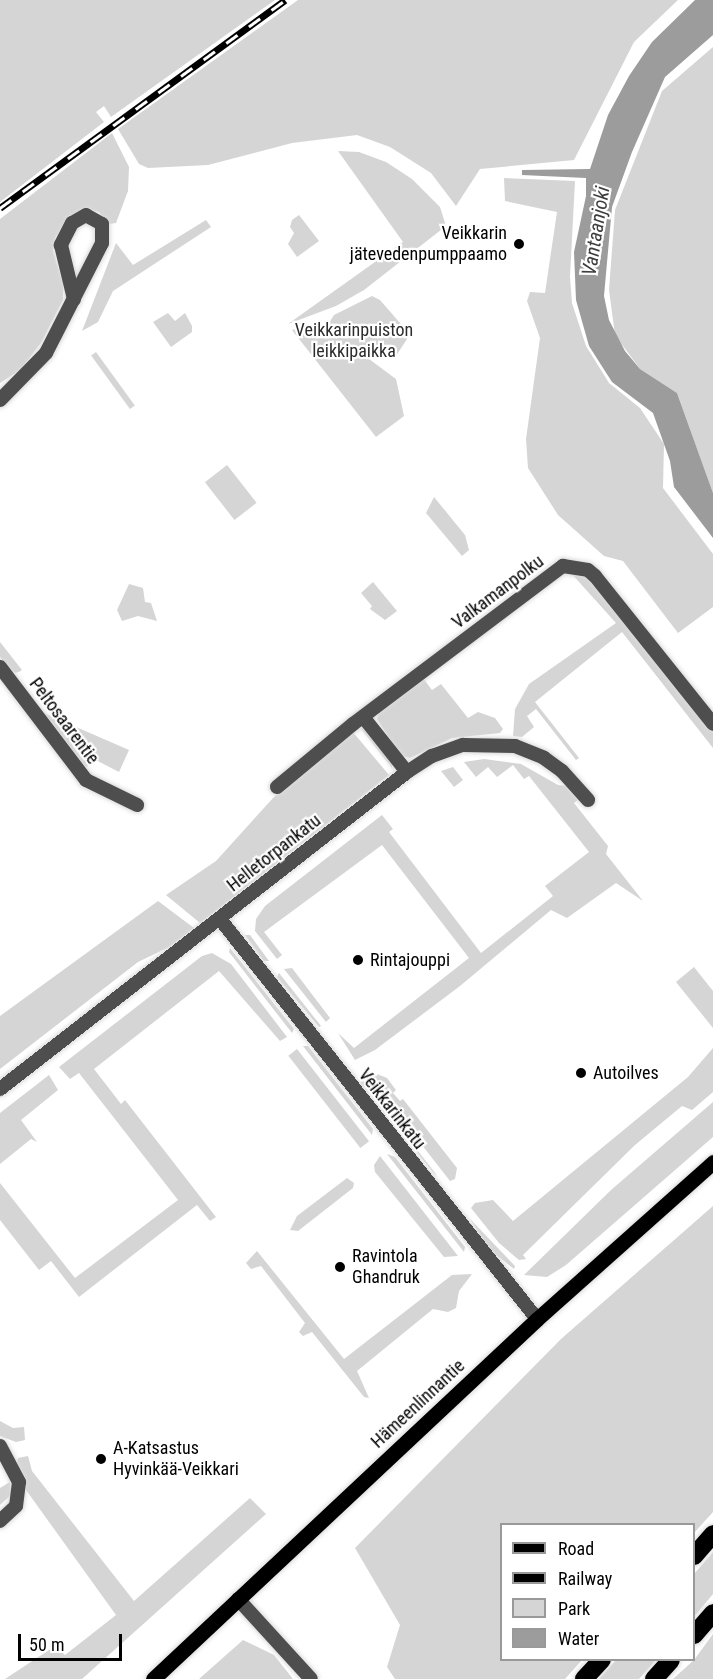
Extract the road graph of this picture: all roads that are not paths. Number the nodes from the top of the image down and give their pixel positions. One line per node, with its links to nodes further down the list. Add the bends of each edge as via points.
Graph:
1 (74, 298): 1 (street, via 105,235 102,224 86,215 72,222 61,245); 2 (street, via 46,353)
2 (0, 400)
3 (0, 667): 9 (street, Peltosaarentie, via 86,780)
4 (364, 718): 5 (street, Valkamanpolku, via 563,566 588,570 595,576); 6 (street); 7 (street, Valkamanpolku)
5 (713, 724)
6 (407, 772): 8 (street, Helletorpankatu, via 432,756 463,745 515,746 544,758 562,771); 10 (street, Helletorpankatu)
7 (278, 787)
8 (588, 800)
9 (137, 805)
10 (220, 919): 11 (street, Helletorpankatu); 13 (street, Veikkarinkatu)
11 (0, 1089)
12 (713, 1162): 13 (main road, Hämeenlinnantie)
13 (537, 1319): 18 (main road, Hämeenlinnantie)
14 (0, 1446): 15 (street, via 19,1482 16,1506)
15 (0, 1521)
16 (713, 1534): 17 (highway)
17 (695, 1554)
18 (238, 1599): 23 (main road, Hämeenlinnantie); 24 (street)
19 (713, 1612): 20 (highway)
20 (695, 1633)
21 (600, 1661): 25 (highway)
22 (669, 1661): 26 (highway)
23 (153, 1679)
24 (311, 1679)
25 (585, 1679)
26 (654, 1679)

